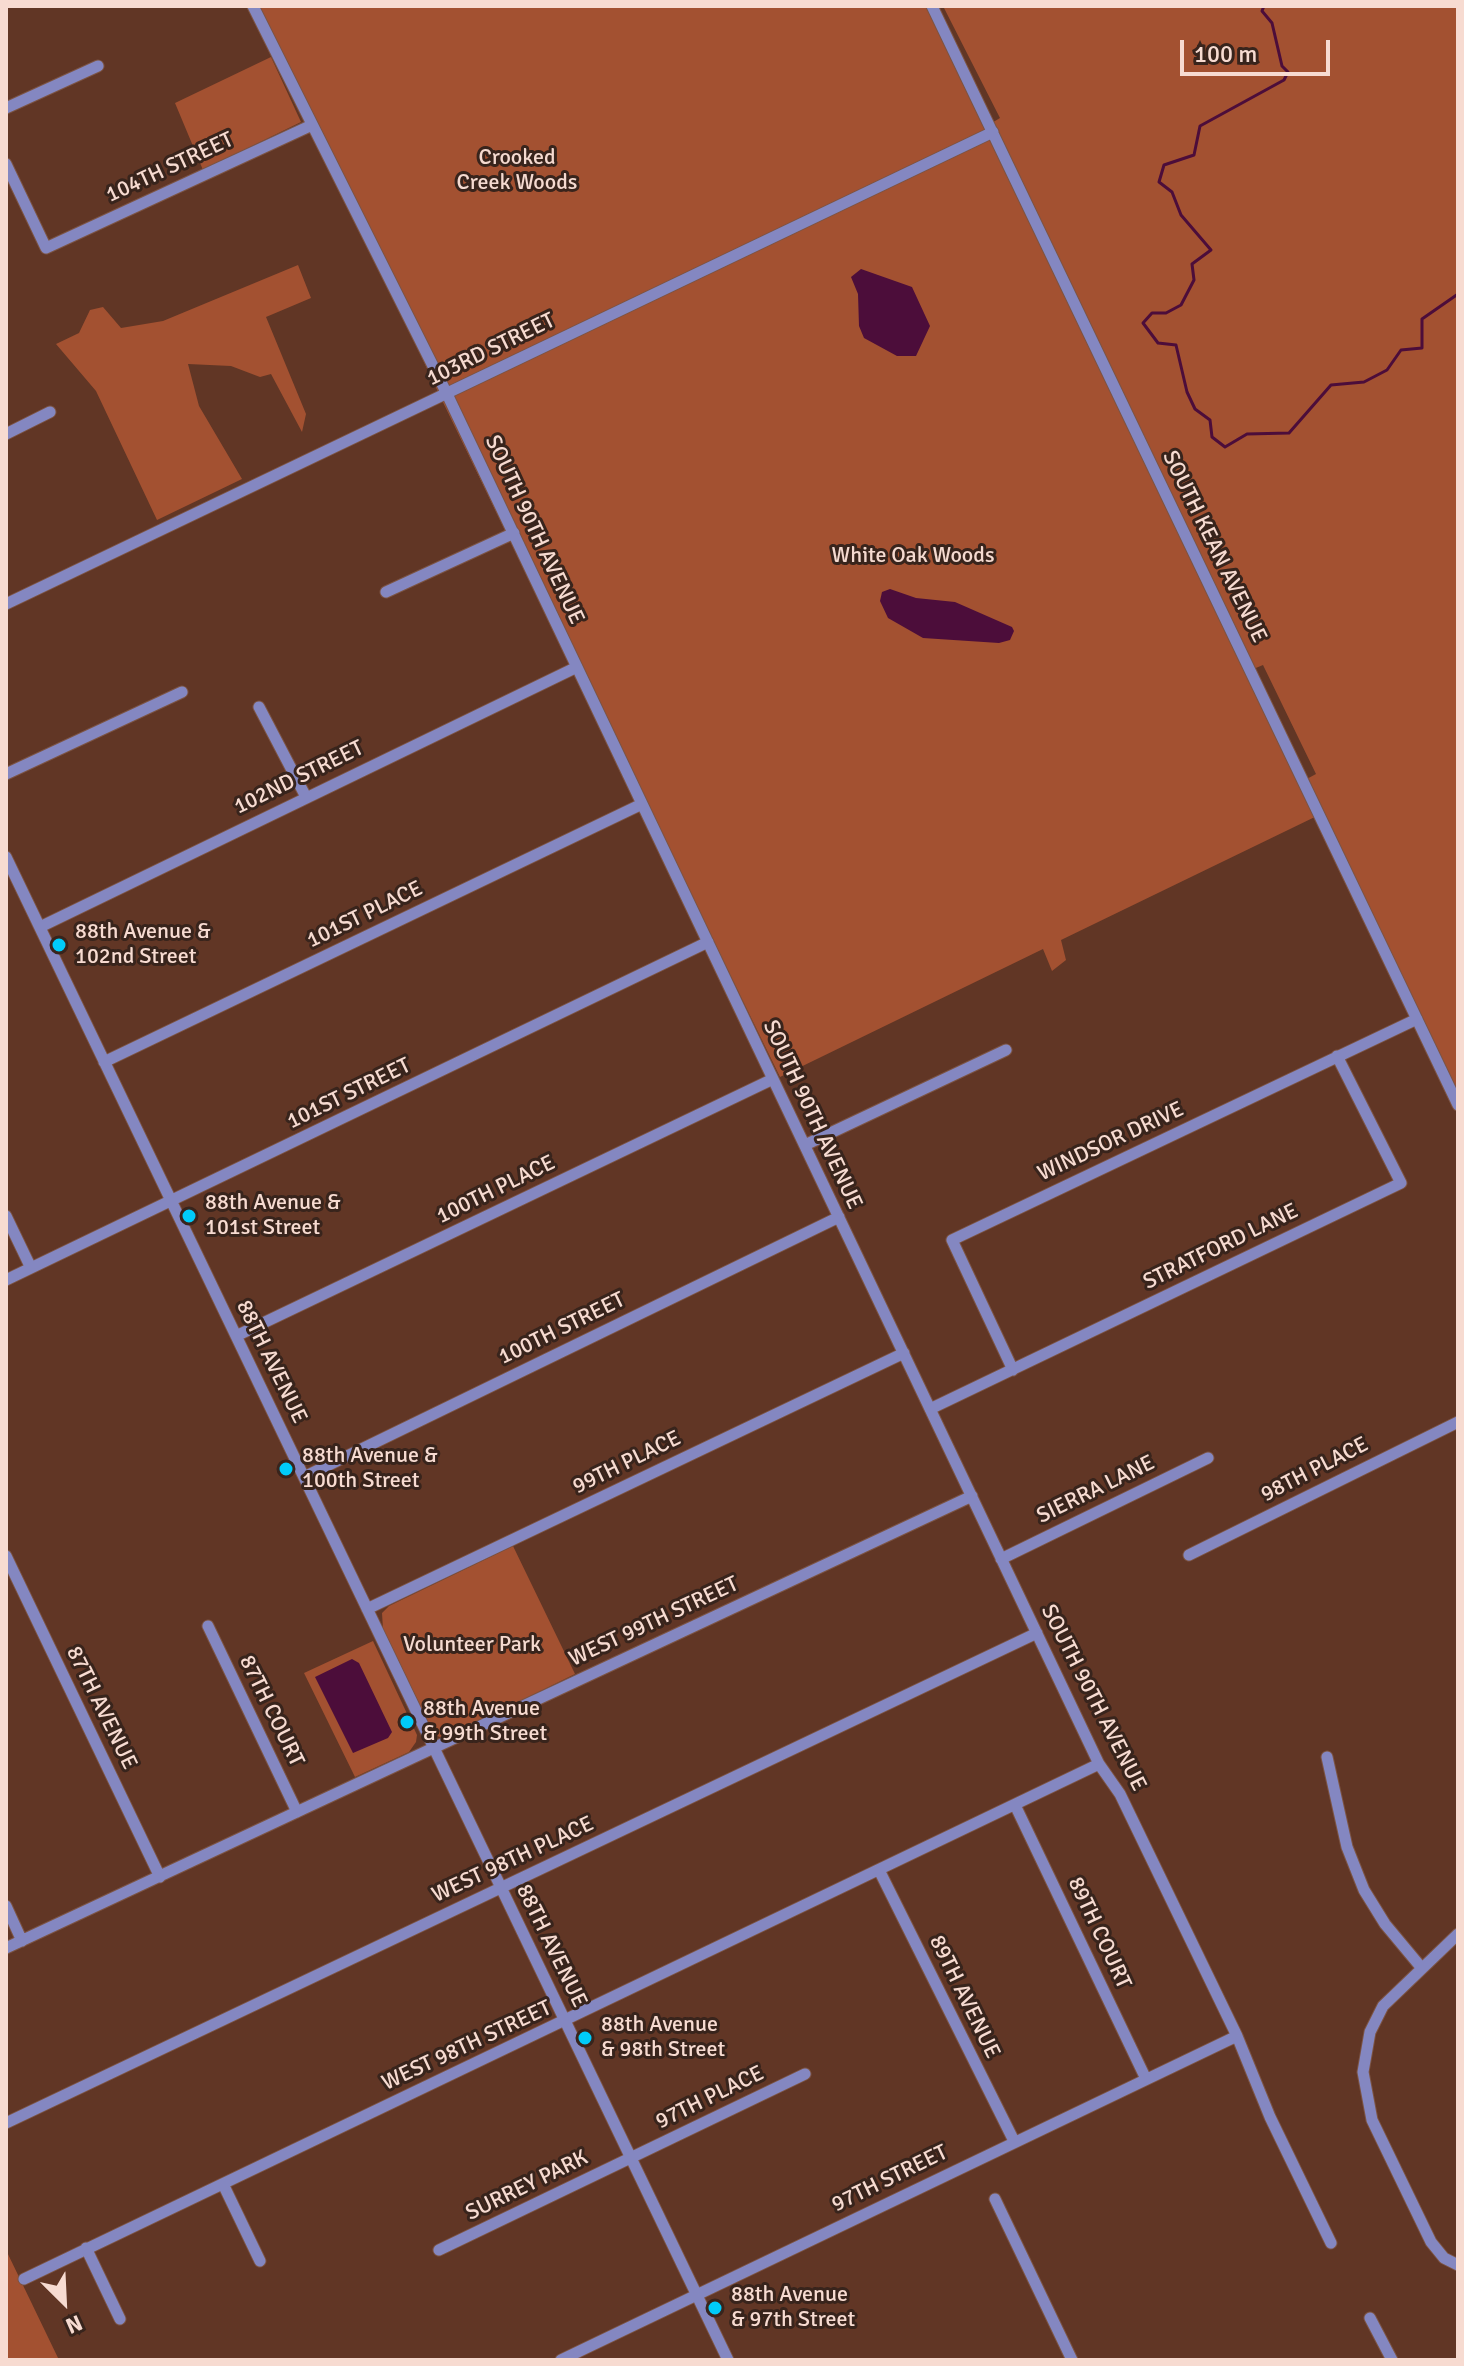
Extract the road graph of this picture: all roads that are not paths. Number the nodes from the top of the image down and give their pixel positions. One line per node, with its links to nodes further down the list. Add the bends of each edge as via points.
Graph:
1 (253, 6): 5 (street, SOUTH 90TH AVENUE)
2 (932, 6): 6 (street, SOUTH KEAN AVENUE)
3 (98, 66): 4 (street)
4 (6, 108)
5 (312, 125): 7 (street, 104TH STREET, via 46,248); 8 (street, SOUTH 90TH AVENUE)
6 (993, 132): 8 (street, 103RD STREET); 23 (street, SOUTH KEAN AVENUE)
7 (6, 164)
8 (447, 394): 11 (street, SOUTH 90TH AVENUE); 13 (street, 103RD STREET)
9 (50, 412): 10 (street)
10 (6, 434)
11 (514, 533): 12 (street); 14 (street, SOUTH 90TH AVENUE)
12 (386, 592)
13 (6, 604)
14 (577, 667): 18 (street, 102ND STREET); 19 (street, SOUTH 90TH AVENUE)
15 (182, 692): 17 (street)
16 (259, 707): 18 (street)
17 (6, 774)
18 (306, 797): 21 (street, 102ND STREET)
19 (642, 804): 22 (street, SOUTH 90TH AVENUE); 26 (street, 101ST PLACE)
20 (6, 857): 21 (street, 88TH AVENUE)
21 (40, 927): 26 (street, 88TH AVENUE)
22 (708, 942): 27 (street, SOUTH 90TH AVENUE); 30 (street, 101ST STREET)
23 (1417, 1019): 25 (street, WINDSOR DRIVE); 28 (street, SOUTH KEAN AVENUE)
24 (1006, 1050): 29 (street)
25 (1337, 1056): 37 (street, WINDSOR DRIVE, via 952,1240); 37 (street, STRATFORD LANE, via 1401,1183)
26 (104, 1062): 30 (street, 88TH AVENUE)
27 (773, 1079): 29 (street, SOUTH 90TH AVENUE); 35 (street, 100TH PLACE)
28 (1458, 1105)
29 (805, 1145): 32 (street, SOUTH 90TH AVENUE)
30 (171, 1201): 33 (street, 101ST STREET); 35 (street, 88TH AVENUE)
31 (6, 1216): 33 (street)
32 (839, 1217): 36 (street, SOUTH 90TH AVENUE); 41 (street, 100TH STREET)
33 (31, 1268): 34 (street, 101ST STREET)
34 (6, 1280)
35 (236, 1336): 41 (street, 88TH AVENUE)
36 (904, 1353): 38 (street, SOUTH 90TH AVENUE); 46 (street, 99TH PLACE)
37 (1013, 1370): 38 (street, STRATFORD LANE)
38 (930, 1409): 42 (street, SOUTH 90TH AVENUE)
39 (1458, 1422): 43 (street, 98TH PLACE)
40 (1208, 1458): 45 (street, SIERRA LANE)
41 (304, 1477): 46 (street, 88TH AVENUE)
42 (972, 1496): 45 (street, SOUTH 90TH AVENUE); 49 (street, WEST 99TH STREET)
43 (1189, 1555)
44 (6, 1556): 55 (street, 87TH AVENUE)
45 (1001, 1559): 48 (street, SOUTH 90TH AVENUE)
46 (367, 1609): 49 (street, 88TH AVENUE)
47 (208, 1626): 53 (street, 87TH COURT)
48 (1037, 1633): 51 (street, SOUTH 90TH AVENUE); 56 (street, WEST 98TH PLACE)
49 (434, 1747): 53 (street, WEST 99TH STREET); 56 (street, 88TH AVENUE)
50 (1327, 1757): 61 (street, via 1347,1847 1364,1890)
51 (1099, 1764): 52 (street, WEST 98TH STREET); 63 (street, SOUTH 90TH AVENUE, via 1120,1794)
52 (1015, 1805): 54 (street, WEST 98TH STREET); 65 (street, 89TH COURT)
53 (297, 1812): 55 (street, WEST 99TH STREET)
54 (879, 1870): 62 (street, WEST 98TH STREET); 67 (street, 89TH AVENUE)
55 (160, 1877): 59 (street, WEST 99TH STREET)
56 (501, 1888): 62 (street, 88TH AVENUE); 66 (street, WEST 98TH PLACE)
57 (6, 1906): 59 (street)
58 (1458, 1934): 61 (street)
59 (22, 1941): 60 (street, WEST 99TH STREET)
60 (6, 1948)
61 (1420, 1966): 75 (street, via 1376,2019 1365,2051 1363,2086 1379,2135 1431,2242)
62 (566, 2022): 68 (street, 88TH AVENUE); 69 (street, WEST 98TH STREET)
63 (1237, 2036): 65 (street, 97TH STREET); 71 (street, SOUTH 90TH AVENUE)
64 (805, 2074): 68 (street, 97TH PLACE)
65 (1146, 2079): 67 (street, 97TH STREET)
66 (6, 2123)
67 (1014, 2141): 77 (street, 97TH STREET)
68 (631, 2158): 73 (street, SURREY PARK); 77 (street, 88TH AVENUE)
69 (223, 2184): 72 (street, WEST 98TH STREET); 74 (street)
70 (995, 2199): 82 (street)
71 (1331, 2243)
72 (86, 2248): 76 (street, WEST 98TH STREET); 79 (street)
73 (439, 2250)
74 (260, 2261)
75 (1456, 2264)
76 (24, 2279)
77 (697, 2294): 80 (street, 97TH STREET); 81 (street, 88TH AVENUE)
78 (1370, 2318): 83 (street)
79 (120, 2319)
80 (561, 2360)
81 (728, 2360)
82 (1072, 2360)
83 (1392, 2360)

